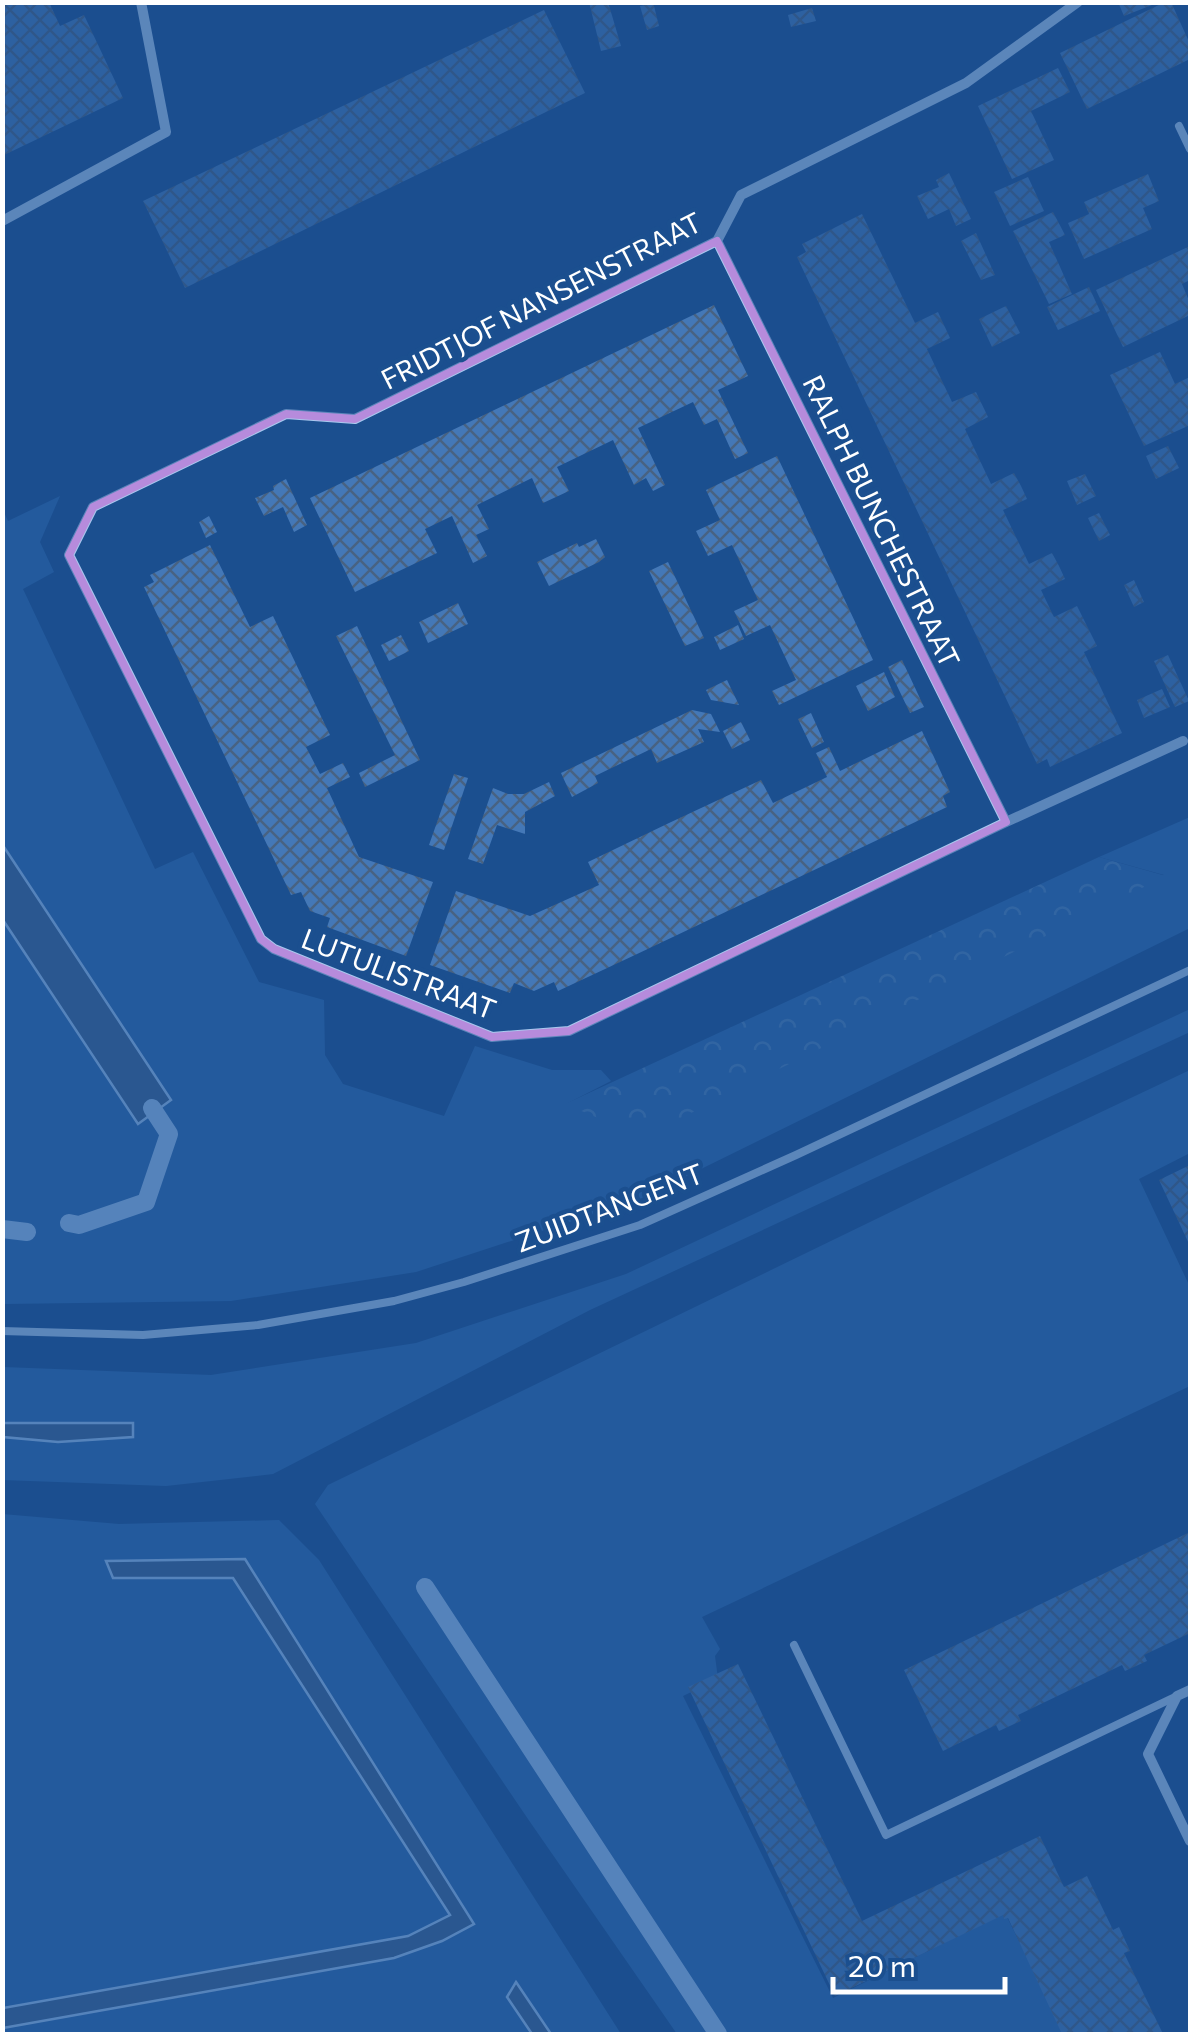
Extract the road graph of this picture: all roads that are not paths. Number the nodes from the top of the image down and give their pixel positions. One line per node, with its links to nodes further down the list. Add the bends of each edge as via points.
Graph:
1 (141, 2): 5 (street, via 166,132)
2 (1078, 2): 6 (street, FRIDTJOF NANSENSTRAAT, via 966,82 740,195)
3 (1179, 126): 4 (lane)
4 (1190, 149)
5 (2, 221)
6 (717, 241): 7 (street, FRIDTJOF NANSENSTRAAT, via 355,419 286,414); 9 (street, RALPH BUNCHESTRAAT)
7 (92, 507): 9 (street, LUTULISTRAAT, via 70,555 261,939 492,1037 570,1030)
8 (1183, 741): 9 (street, LUTULISTRAAT)
9 (1006, 822)
10 (1190, 970): 11 (lane, ZUIDTANGENT, via 640,1225 464,1282 258,1326 143,1334)
11 (2, 1331)
12 (794, 1645): 14 (lane, via 886,1835)
13 (1190, 1690): 14 (street)
14 (1177, 1696): 15 (street, via 1148,1754)
15 (1190, 1841)

